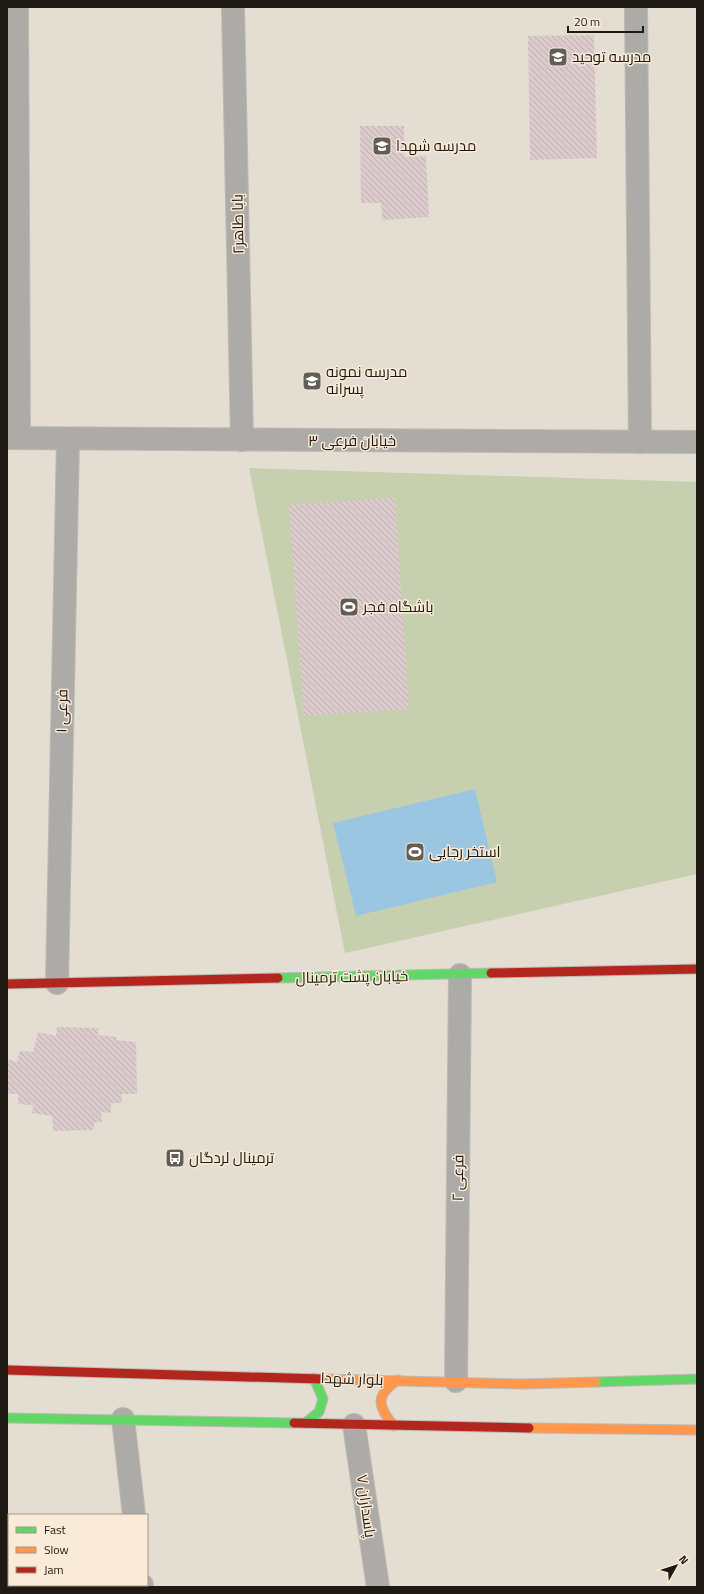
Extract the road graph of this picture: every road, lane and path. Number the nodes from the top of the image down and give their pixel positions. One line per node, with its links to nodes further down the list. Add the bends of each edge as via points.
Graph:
1 (17, 7): 4 (street)
2 (233, 7): 6 (street, بابا طاهر۲)
3 (636, 7): 7 (street)
4 (13, 438): 5 (street, خیابان فرعی ۳)
5 (68, 439): 6 (street, خیابان فرعی ۳); 11 (street, ۱ فرعی)
6 (242, 440): 7 (street, خیابان فرعی ۳)
7 (640, 442): 8 (street, خیابان فرعی ۳)
8 (697, 442)
9 (697, 970): 10 (main road, خیابان پشت ترمینال)
10 (460, 974): 11 (main road, خیابان پشت ترمینال); 17 (street, ۲ فرعی)
11 (57, 983): 12 (main road, خیابان پشت ترمینال)
12 (7, 984)
13 (7, 1370): 14 (main road, بلوار شهدا)
14 (314, 1378): 16 (main road, بلوار شهدا); 20 (main road, via 323,1399 319,1412)
15 (697, 1379): 17 (main road, بلوار شهدا, via 523,1384)
16 (398, 1380): 17 (main road, بلوار شهدا); 22 (main road, via 386,1387 380,1396 383,1411)
17 (456, 1382)
18 (7, 1418): 19 (main road)
19 (123, 1419): 20 (main road); 24 (street)
20 (305, 1423): 21 (main road)
21 (354, 1425): 22 (main road); 25 (street, پاسداران ۷)
22 (394, 1426): 23 (main road)
23 (697, 1430)
24 (134, 1514)
25 (378, 1587)

